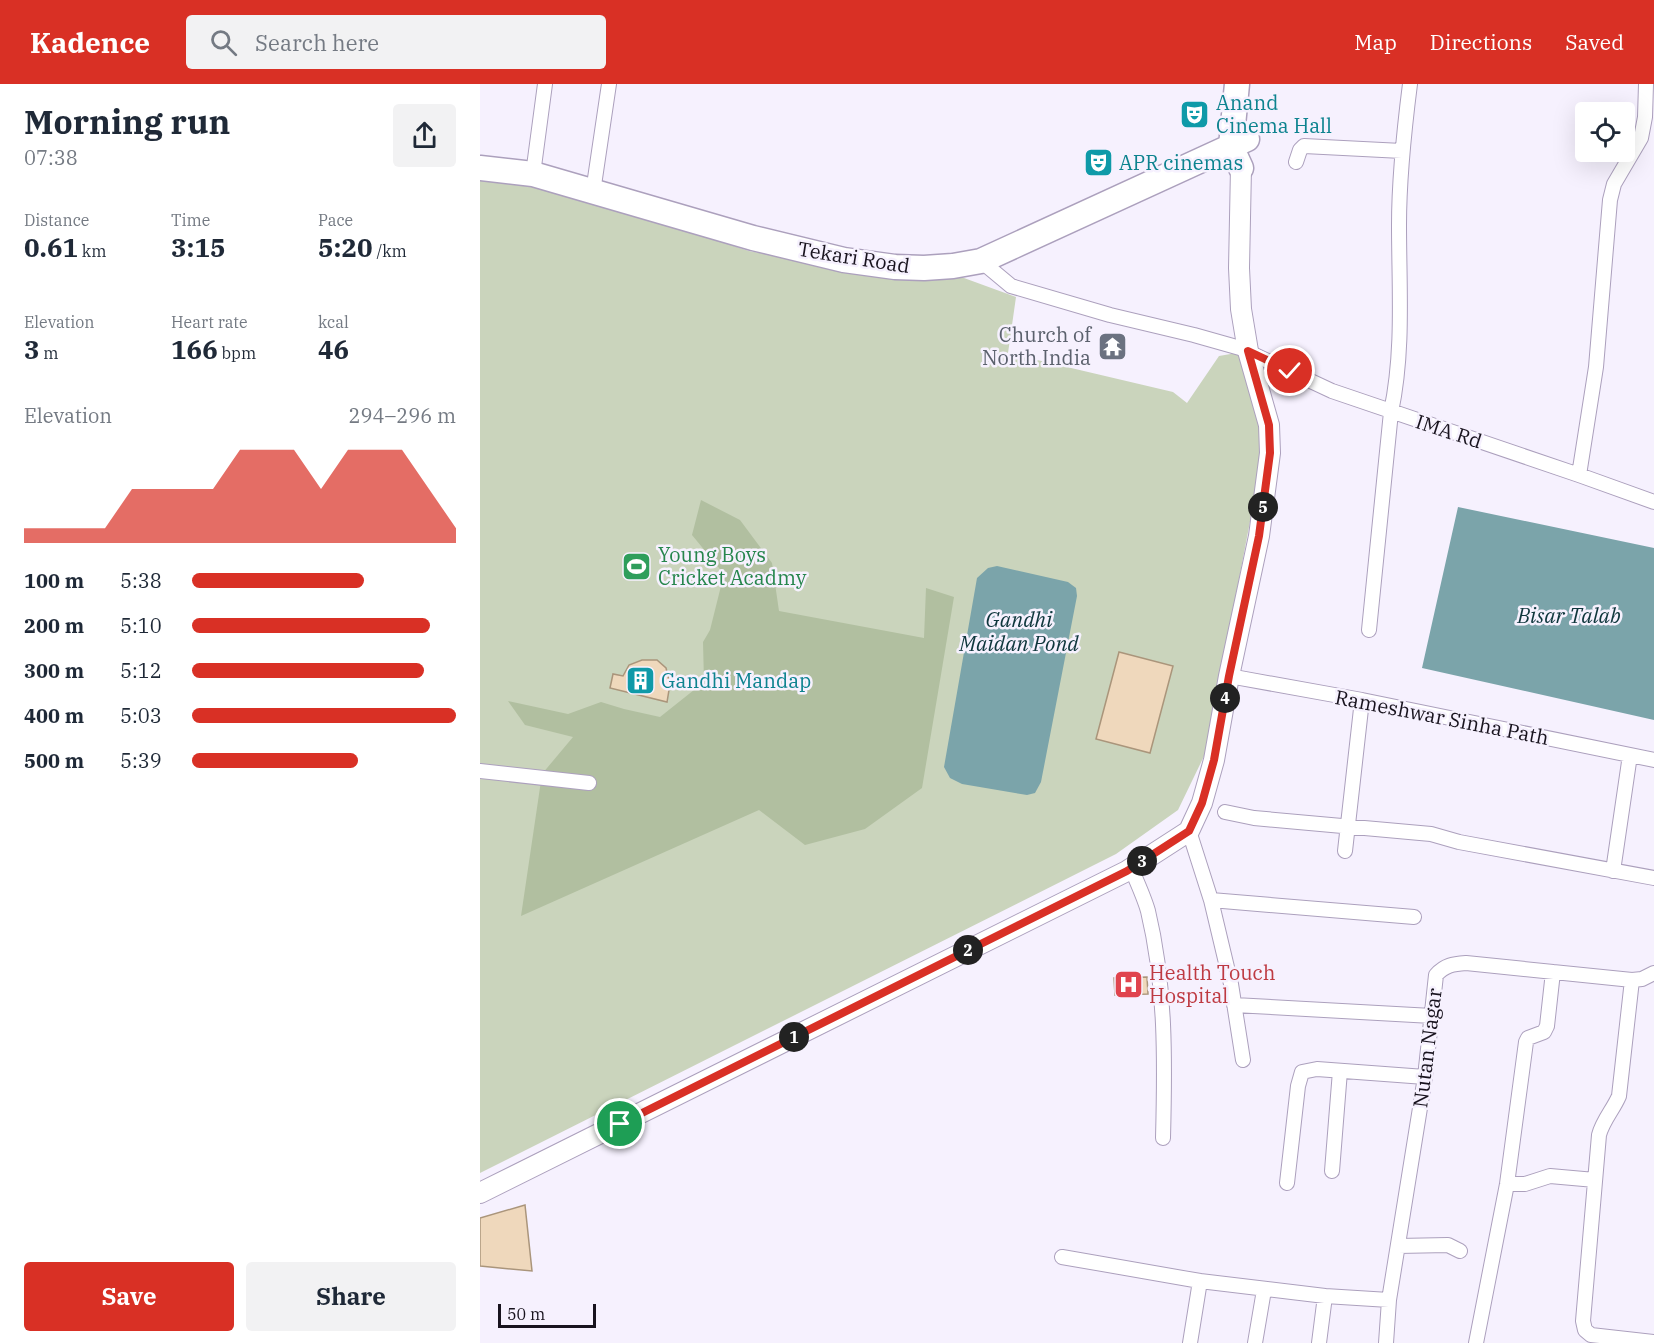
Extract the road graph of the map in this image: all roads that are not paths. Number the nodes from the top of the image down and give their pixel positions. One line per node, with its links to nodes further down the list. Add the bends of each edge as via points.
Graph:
1 (546, 84): 12 (street)
2 (609, 84): 13 (street)
3 (1237, 84): 7 (highway)
4 (1251, 84): 7 (highway)
5 (1410, 84): 8 (street)
6 (1646, 84): 17 (street, via 1641,138 1614,184 1610,200 1596,367)
7 (1239, 142): 11 (highway); 14 (highway, Tekari Road)
8 (1402, 151): 9 (street, via 1312,145 1300,150); 16 (street, via 1399,349)
9 (1296, 162)
10 (480, 168): 12 (highway, Tekari Road)
11 (1241, 168): 15 (main road, via 1239,268)
12 (533, 174): 13 (highway, Tekari Road)
13 (593, 192): 14 (highway, Tekari Road, via 844,260 924,268)
14 (981, 261): 15 (street, IMA Rd, via 1011,286)
15 (1248, 351): 16 (street, IMA Rd, via 1332,392); 20 (main road, via 1269,425 1270,453 1259,536)
16 (1391, 412): 17 (street, IMA Rd); 19 (street)
17 (1579, 475): 18 (street, IMA Rd)
18 (1654, 502)
19 (1369, 630)
20 (1229, 676): 21 (street, Rameshwar Sinha Path); 28 (main road, via 1214,760)
21 (1362, 700): 22 (street, Rameshwar Sinha Path); 27 (street)
22 (1630, 755): 23 (street, Rameshwar Sinha Path); 31 (street)
23 (1654, 760)
24 (480, 771): 25 (street)
25 (589, 783)
26 (1225, 812): 27 (street)
27 (1348, 826): 29 (street); 31 (street, via 1431,834)
28 (1189, 831): 30 (main road); 33 (street)
29 (1345, 851)
30 (1131, 868): 43 (street, via 1148,910 1163,1003); 48 (main road)
31 (1613, 871): 32 (street)
32 (1654, 878)
33 (1211, 900): 34 (street); 38 (street)
34 (1414, 917)
35 (1552, 972): 37 (street, Nutan Nagar); 39 (street, Nutan Nagar, via 1452,964 1436,975); 47 (street, via 1547,1026 1526,1042)
36 (1654, 973): 37 (street, Nutan Nagar)
37 (1632, 980): 45 (street, via 1619,1096 1599,1135)
38 (1234, 1005): 39 (street); 40 (street)
39 (1432, 1016): 42 (street, Nutan Nagar)
40 (1243, 1060)
41 (1340, 1071): 42 (street); 44 (street); 46 (street, via 1302,1072)
42 (1425, 1077): 49 (street, Nutan Nagar)
43 (1163, 1138)
44 (1332, 1172)
45 (1595, 1180): 47 (street, via 1550,1176 1525,1184); 56 (street, via 1585,1330 1602,1338)
46 (1287, 1183)
47 (1507, 1184): 61 (street)
48 (480, 1193)
49 (1398, 1246): 50 (street, via 1448,1245); 55 (street, Nutan Nagar)
50 (1460, 1251)
51 (1062, 1257): 52 (street)
52 (1200, 1281): 53 (street); 57 (street)
53 (1264, 1290): 54 (street); 58 (street)
54 (1326, 1296): 55 (street); 59 (street)
55 (1389, 1300): 60 (street, Nutan Nagar)
56 (1654, 1342)
57 (1190, 1343)
58 (1256, 1343)
59 (1319, 1343)
60 (1386, 1343)
61 (1476, 1343)

